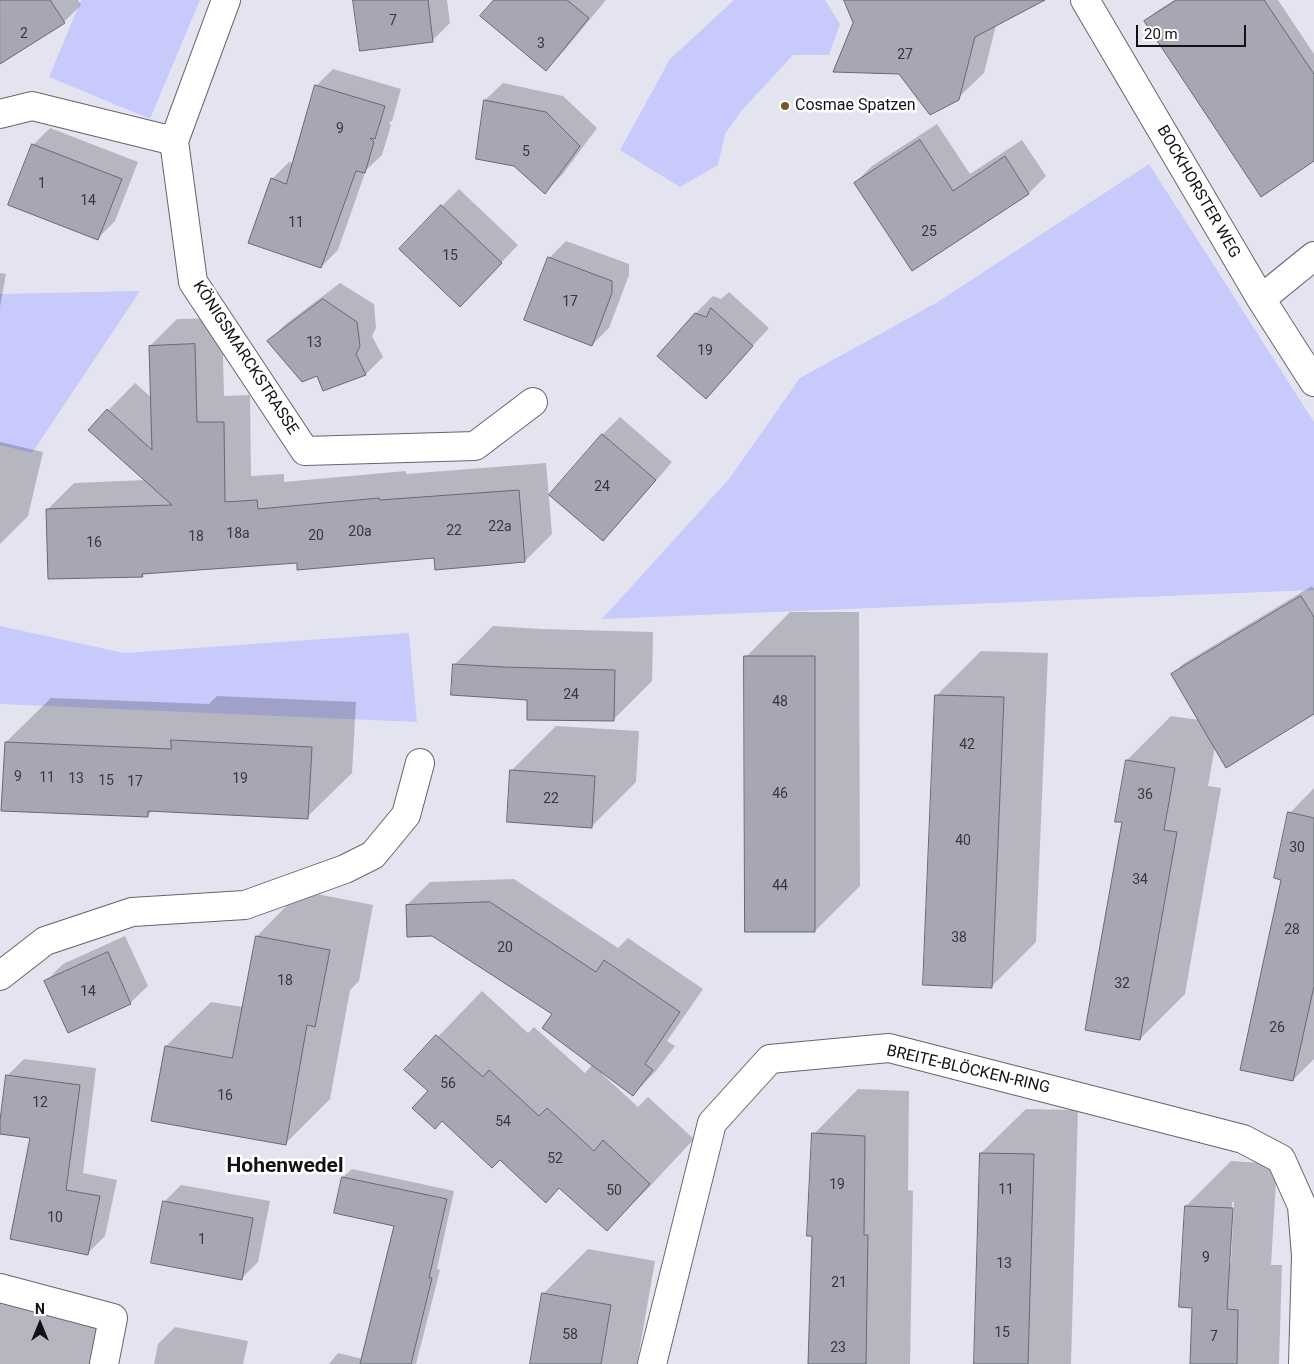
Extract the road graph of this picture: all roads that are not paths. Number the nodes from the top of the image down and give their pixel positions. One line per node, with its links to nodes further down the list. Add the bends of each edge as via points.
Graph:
1 (226, 0): 4 (street, KÖNIGSMARCKSTRASSE)
2 (1086, 0): 6 (street, BOCKHORSTER WEG)
3 (0, 114): 4 (street, via 32,106)
4 (174, 141): 8 (street, KÖNIGSMARCKSTRASSE, via 193,282 305,451 475,446)
5 (1314, 256): 6 (street)
6 (1261, 299): 7 (street, BOCKHORSTER WEG)
7 (1314, 382)
8 (533, 402)
9 (420, 763): 10 (street, via 406,815 373,855 245,905 132,912 44,941)
10 (0, 976)
11 (0, 1288): 12 (street, via 112,1318)
12 (104, 1364)
13 (652, 1364): 14 (street, BREITE-BLÖCKEN-RING, via 712,1123 770,1059 888,1048 1243,1139 1281,1159 1302,1206 1306,1256)
14 (1303, 1364)

